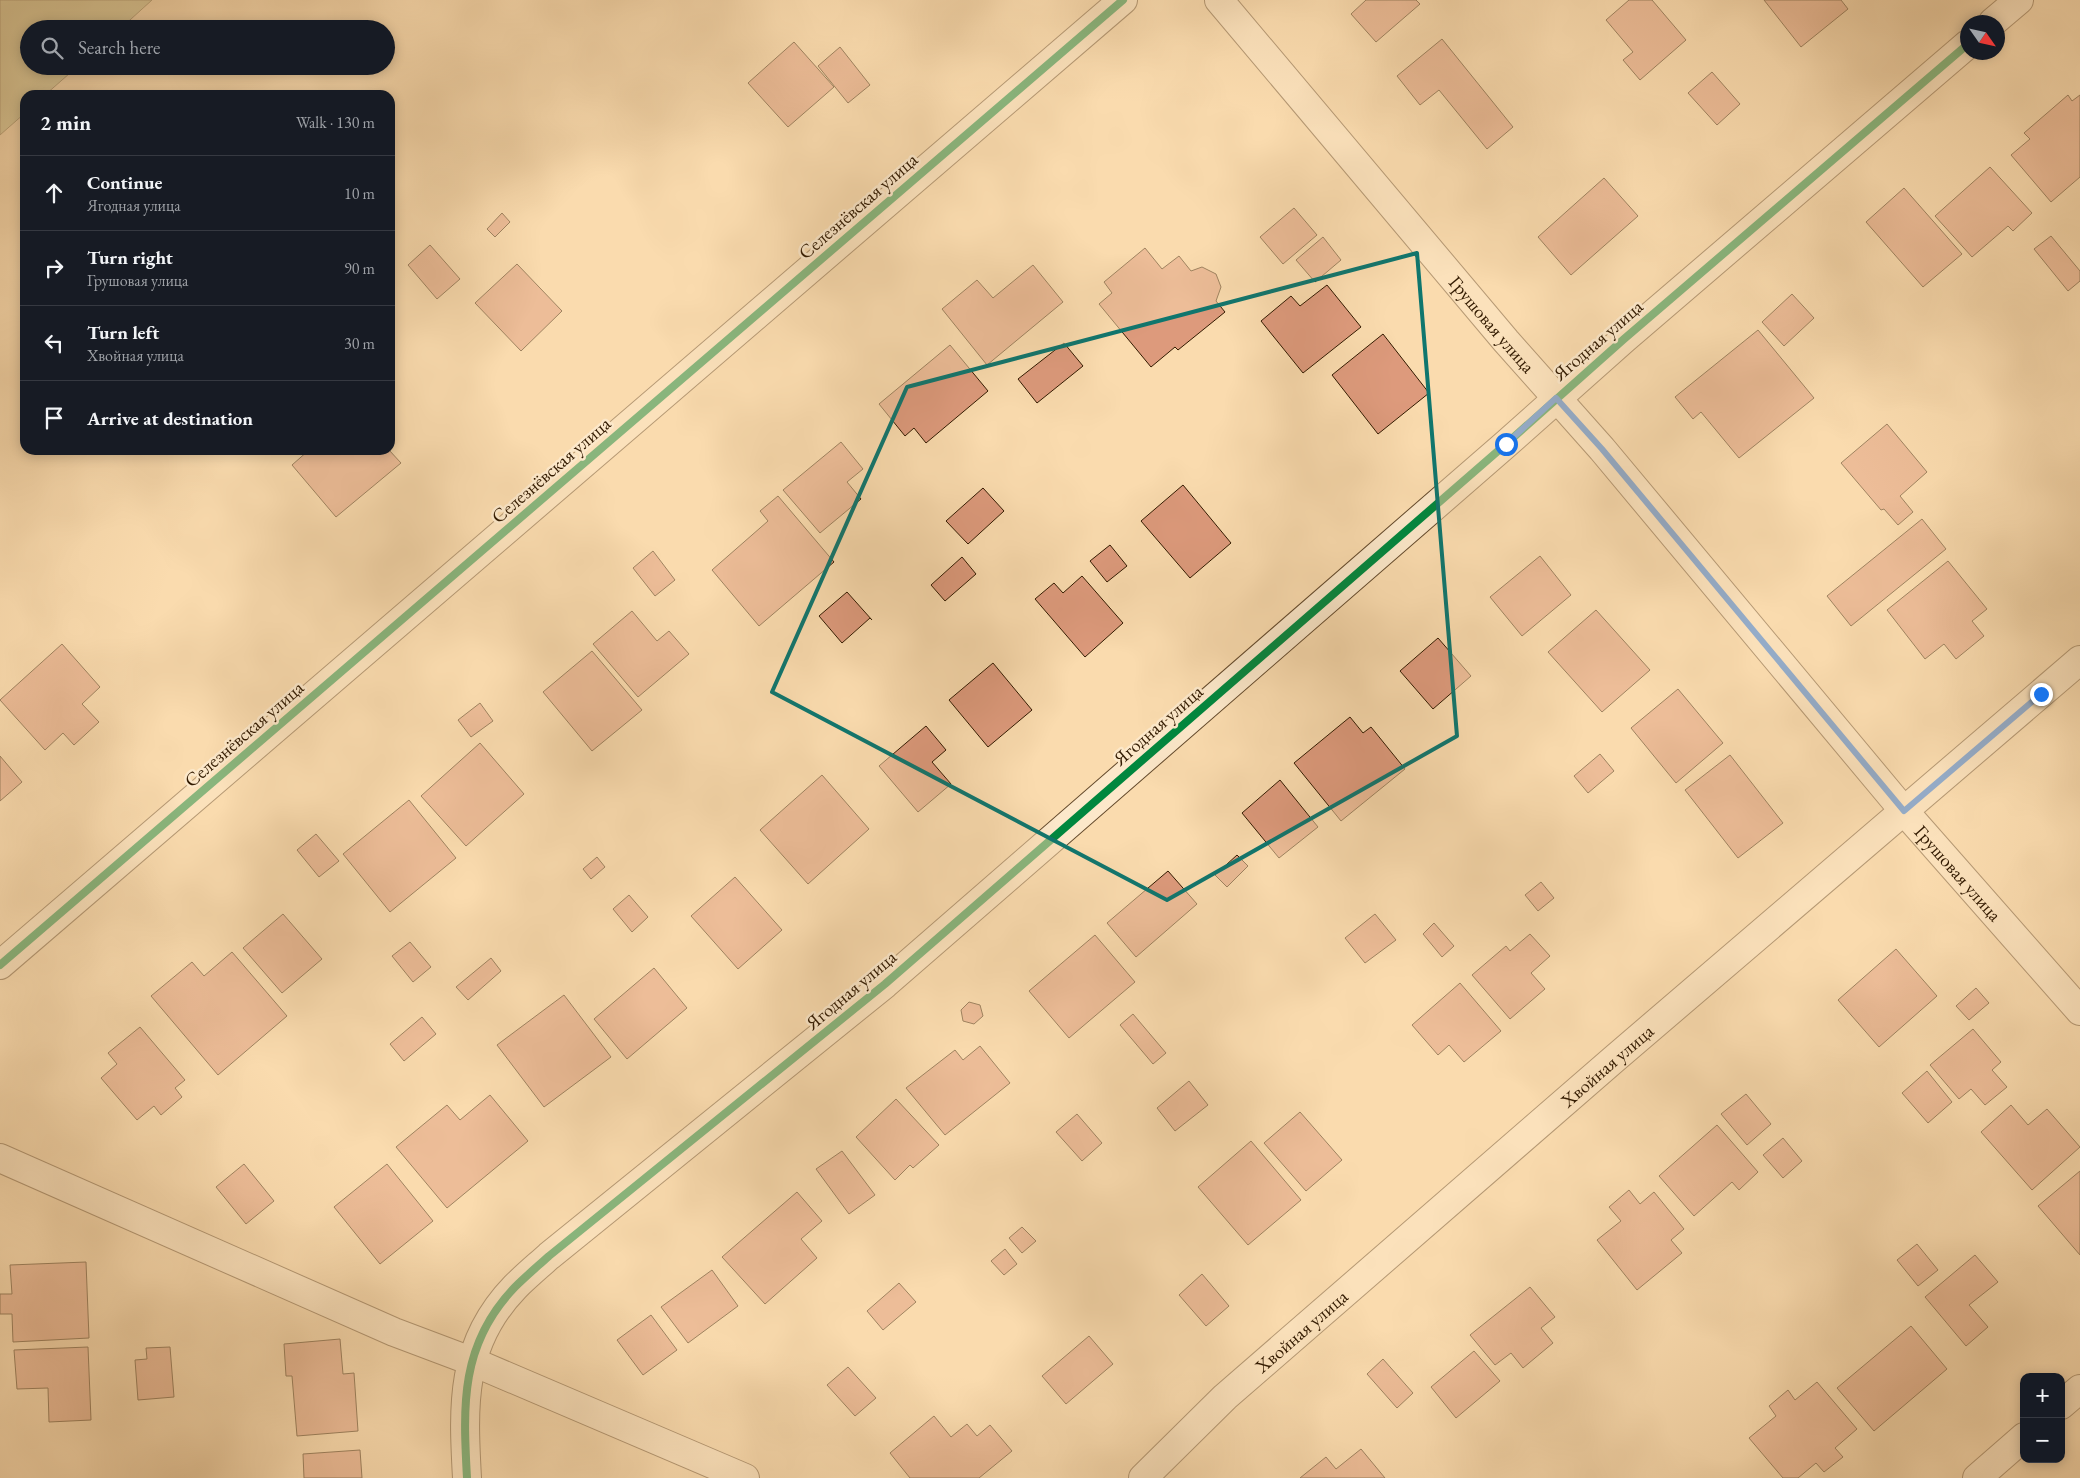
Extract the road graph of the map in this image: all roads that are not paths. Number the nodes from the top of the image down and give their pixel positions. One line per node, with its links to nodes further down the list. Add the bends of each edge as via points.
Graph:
1 (1123, 0): 9 (street, Селезнёвская улица)
2 (1219, 0): 6 (street, Грушовая улица)
3 (2019, 0): 4 (street)
4 (2001, 15)
5 (1960, 51): 6 (street, Ягодная улица)
6 (1556, 398): 8 (street, Грушовая улица); 12 (street, Ягодная улица, via 885,984 549,1256 514,1288 495,1312)
7 (2080, 660): 8 (street, Хвойная улица)
8 (1904, 811): 10 (street, Грушовая улица); 18 (street, Хвойная улица, via 1225,1397)
9 (0, 965)
10 (2080, 1011)
11 (0, 1158): 12 (street, via 394,1332)
12 (471, 1361): 16 (street, Ягодная улица, via 466,1393); 17 (street)
13 (2080, 1389): 14 (street)
14 (2065, 1402)
15 (2020, 1440): 19 (street)
16 (467, 1478)
17 (745, 1478)
18 (1143, 1478)
19 (1977, 1478)

